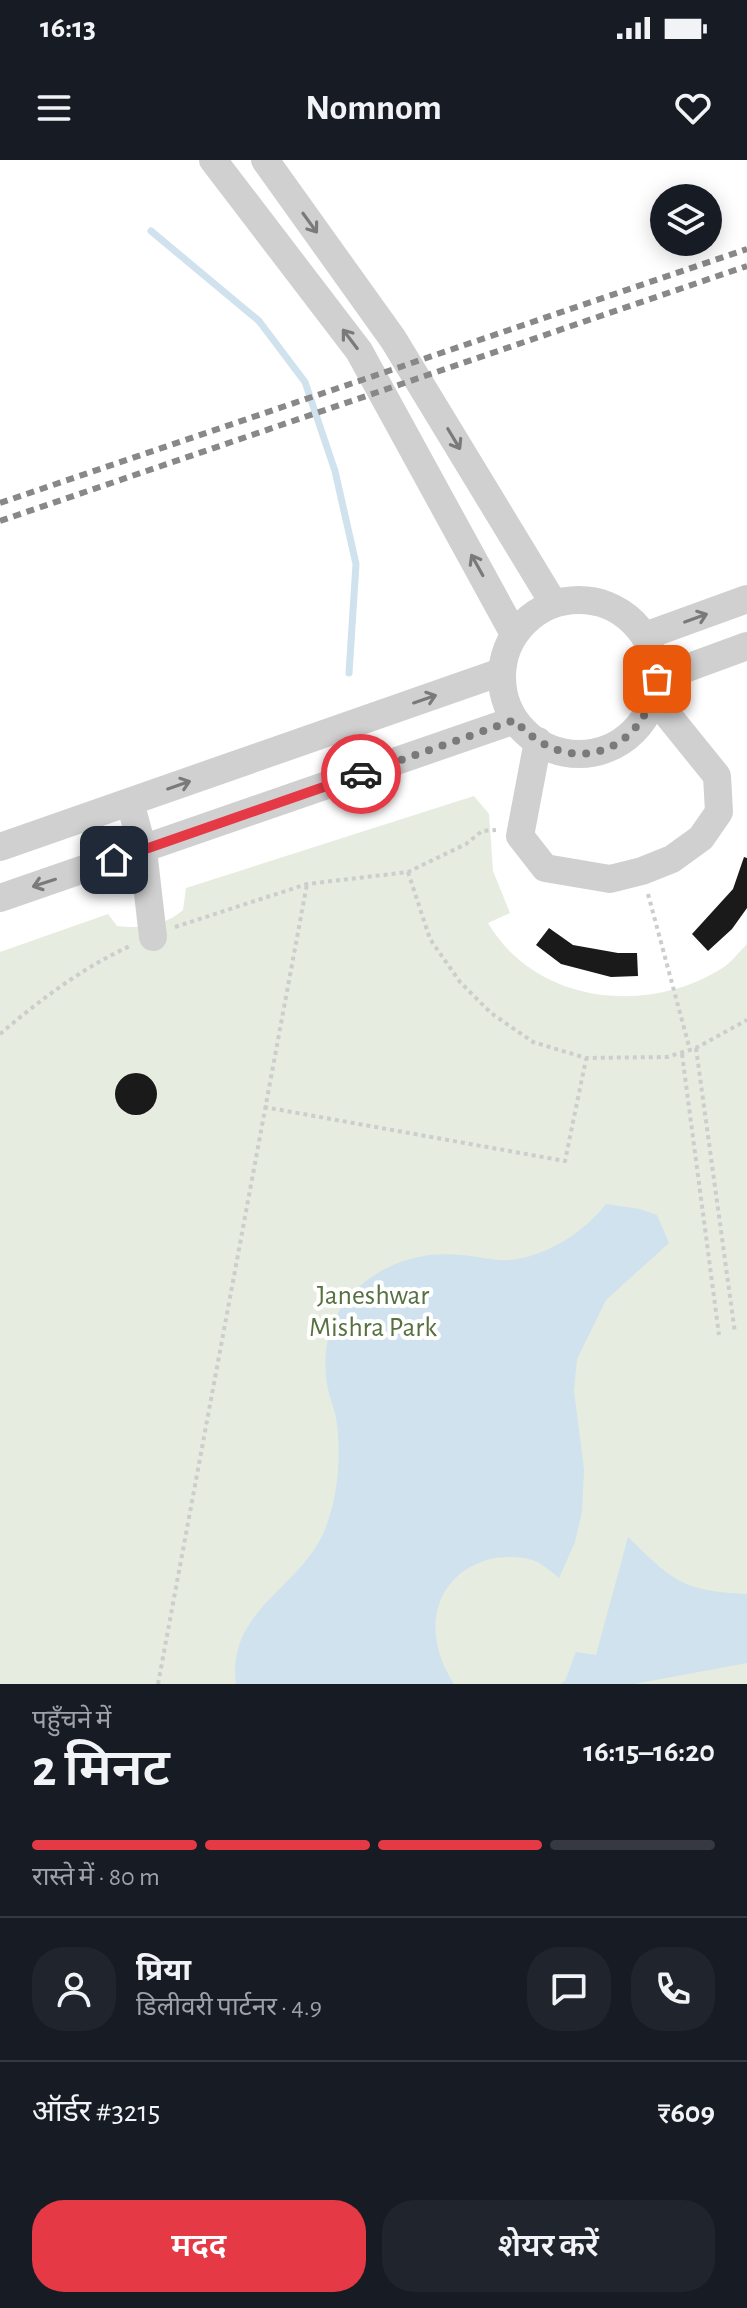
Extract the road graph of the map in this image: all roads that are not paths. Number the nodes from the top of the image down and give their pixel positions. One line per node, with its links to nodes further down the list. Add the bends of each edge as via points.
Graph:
1 (213, 160): 5 (street, one-way to 1, via 359,351)
2 (265, 160): 4 (street, one-way to 4, via 393,339)
3 (747, 599): 6 (street, one-way to 3)
4 (554, 604): 5 (street); 6 (street, via 595,601 632,620)
5 (514, 634): 8 (street)
6 (645, 636): 9 (street, via 652,649)
7 (747, 646): 9 (street)
8 (501, 672): 10 (street, via 504,697); 12 (street, one-way to 8)
9 (655, 689): 11 (street, via 646,716 634,731 601,751 562,752); 11 (street, via 717,776 719,812 701,838 672,859 610,879 545,868 520,836)
10 (515, 720): 11 (street); 14 (street)
11 (538, 741)
12 (130, 802): 13 (street); 14 (street)
13 (0, 847)
14 (143, 850): 15 (street, one-way to 15); 16 (street)
15 (0, 898)
16 (153, 937)

